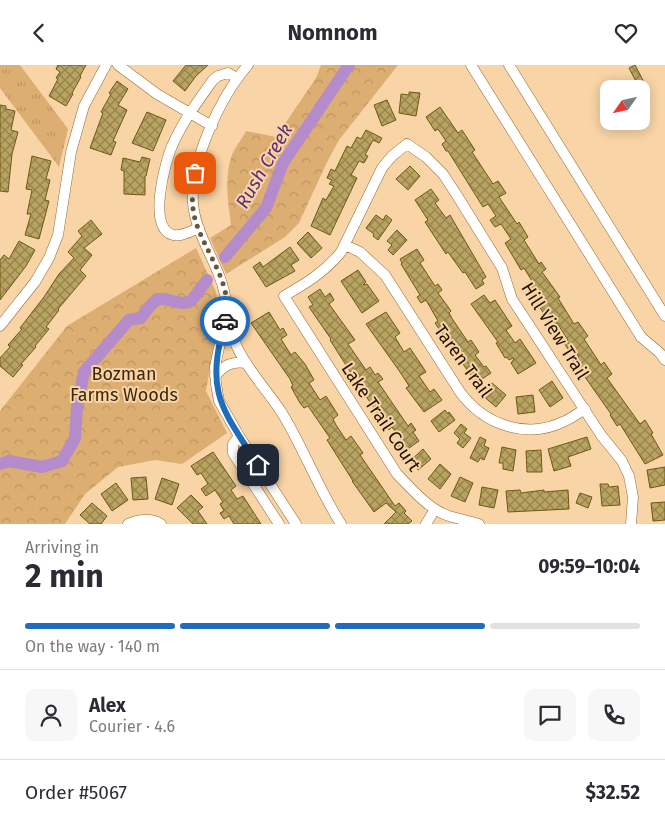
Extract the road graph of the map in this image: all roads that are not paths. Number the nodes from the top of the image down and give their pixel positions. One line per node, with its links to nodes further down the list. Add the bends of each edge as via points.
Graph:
1 (106, 65): 13 (street, via 84,106 71,152 58,235 49,258 35,282)
2 (118, 65): 7 (street)
3 (248, 65): 6 (street)
4 (471, 65): 14 (street, via 641,337)
5 (509, 65): 12 (street)
6 (237, 78): 7 (street, via 228,73 218,76); 8 (street)
7 (189, 113): 8 (street); 9 (street, via 167,161 160,193 160,220 164,230 175,236)
8 (212, 125): 9 (street, via 193,184)
9 (198, 229): 11 (street, via 221,279)
10 (345, 245): 17 (street, Taren Trail, via 360,252 385,275 468,404 484,416 504,427 527,430 547,428); 17 (street, Hill View Trail, via 382,168 407,144 426,157 448,182 502,268 512,299); 19 (street, Lake Trail Court, via 331,264 284,296 386,459 414,492)
11 (227, 313): 15 (street, via 234,339); 16 (street)
12 (665, 316)
13 (0, 326)
14 (665, 361)
15 (246, 363): 16 (street, via 227,364); 25 (street, via 288,424)
16 (215, 376): 18 (street, via 220,401)
17 (585, 409): 28 (street, Hill View Trail, via 629,476)
18 (239, 436): 23 (street, via 233,444 233,453); 24 (street)
19 (435, 509): 20 (street, Lake Trail Court); 26 (street)
20 (445, 520): 27 (street, Lake Trail Court)
21 (128, 524): 22 (street, via 143,520)
22 (161, 524)
23 (279, 524)
24 (296, 524)
25 (340, 524)
26 (426, 524)
27 (479, 524)
28 (631, 524)

